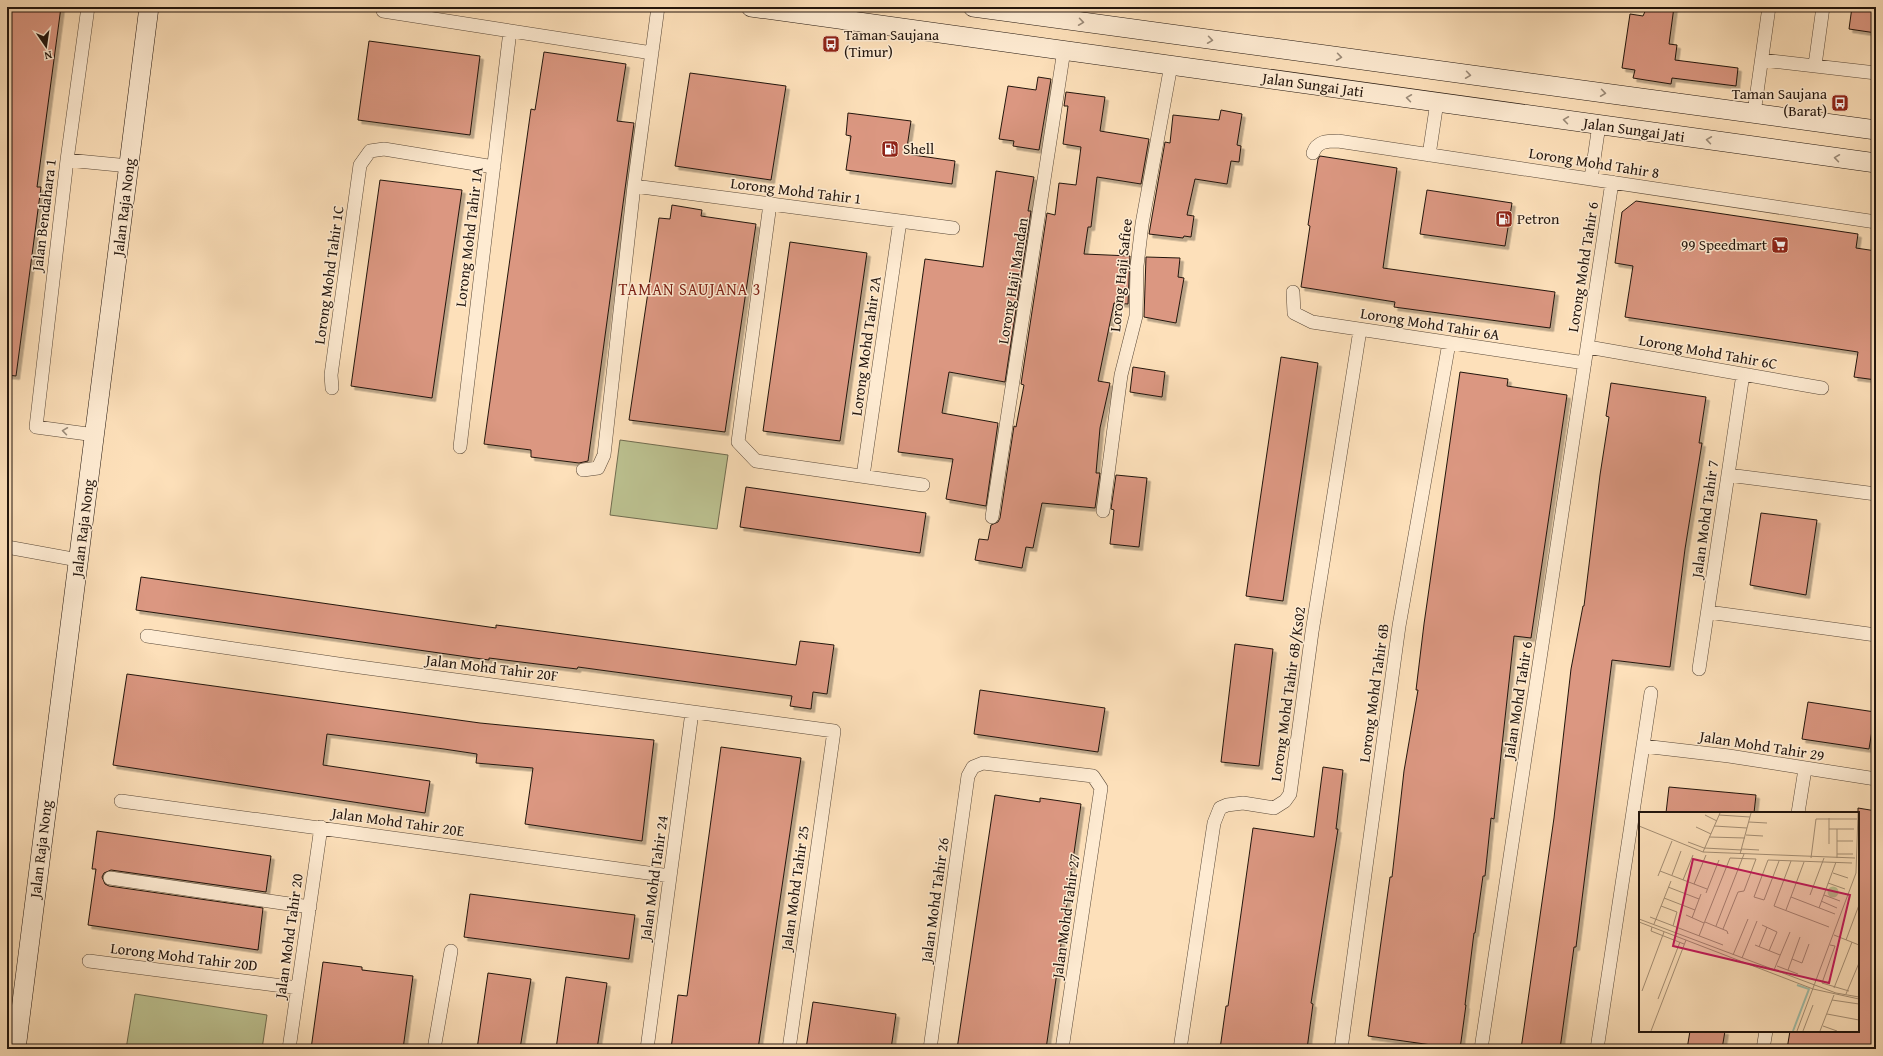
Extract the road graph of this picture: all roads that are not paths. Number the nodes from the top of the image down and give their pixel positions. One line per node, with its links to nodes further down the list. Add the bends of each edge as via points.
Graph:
1 (88, 7): 22 (street, Jalan Bendahara 1)
2 (149, 7): 24 (main road, Jalan Raja Nong)
3 (658, 7): 11 (street)
4 (751, 7): 10 (main road, Jalan Sungai Jati)
5 (974, 7): 17 (main road, Jalan Sungai Jati, one-way to 17)
6 (1769, 7): 12 (street)
7 (1823, 7): 14 (street)
8 (384, 11): 9 (street)
9 (510, 31): 11 (street); 25 (street, Lorong Mohd Tahir 1A)
10 (1064, 50): 13 (main road, Jalan Sungai Jati); 48 (street, Lorong Haji Mandan)
11 (652, 53): 28 (street)
12 (1762, 60): 14 (street); 17 (street)
13 (1171, 65): 16 (main road, Jalan Sungai Jati, one-way to 13); 47 (street, Lorong Haji Safiee, via 1142,224 1137,266 1136,316 1121,375)
14 (1815, 65): 15 (street)
15 (1876, 73)
16 (1437, 102): 18 (main road, Jalan Sungai Jati, one-way to 16); 21 (street)
17 (1754, 113): 19 (main road, Jalan Sungai Jati)
18 (1599, 125): 23 (main road, Jalan Sungai Jati, one-way to 18); 26 (street)
19 (1876, 130)
20 (1313, 153): 21 (street, Lorong Mohd Tahir 8, via 1320,143 1326,141)
21 (1430, 155): 26 (street, Lorong Mohd Tahir 8)
22 (67, 160): 24 (street); 40 (street, Jalan Bendahara 1, one-way to 22, via 36,427)
23 (1876, 163)
24 (129, 166): 40 (main road, Jalan Raja Nong)
25 (494, 167): 38 (street, Lorong Mohd Tahir 1C, via 384,149 370,151 360,165 331,375); 41 (street, Lorong Mohd Tahir 1A)
26 (1591, 179): 27 (street, Lorong Mohd Tahir 8)
27 (1612, 182): 31 (street, Lorong Mohd Tahir 8); 36 (street, Lorong Mohd Tahir 6)
28 (634, 186): 29 (street, Lorong Mohd Tahir 1); 42 (street, via 604,455 598,468)
29 (770, 204): 30 (street, Lorong Mohd Tahir 1); 44 (street, via 738,442 756,461)
30 (900, 221): 32 (street, Lorong Mohd Tahir 1); 44 (street, Lorong Mohd Tahir 2A)
31 (1876, 222)
32 (953, 228)
33 (1293, 292): 34 (street, Lorong Mohd Tahir 6A, via 1294,313 1312,322)
34 (1360, 330): 35 (street, Lorong Mohd Tahir 6A); 79 (street, Lorong Mohd Tahir 6B/Ks02, via 1312,632 1290,794 1274,808 1243,803 1220,808 1214,823)
35 (1449, 343): 36 (street, Lorong Mohd Tahir 6A); 80 (street, Lorong Mohd Tahir 6B, via 1399,626)
36 (1586, 355): 37 (street, Lorong Mohd Tahir 6C); 81 (street, Jalan Mohd Tahir 6)
37 (1743, 374): 39 (street, Lorong Mohd Tahir 6C); 43 (street, Jalan Mohd Tahir 7)
38 (332, 388)
39 (1822, 388)
40 (95, 435): 50 (main road, Jalan Raja Nong)
41 (460, 447)
42 (583, 470)
43 (1728, 474): 46 (street); 51 (street, Jalan Mohd Tahir 7)
44 (863, 476): 45 (street)
45 (923, 485)
46 (1876, 494)
47 (1102, 511)
48 (992, 517)
49 (7, 548): 50 (street)
50 (78, 560): 72 (main road, Jalan Raja Nong)
51 (1708, 612): 52 (street); 54 (street, Jalan Mohd Tahir 7)
52 (1876, 635)
53 (147, 636): 56 (street, Jalan Mohd Tahir 20F)
54 (1699, 669)
55 (1651, 693): 58 (street)
56 (692, 712): 57 (street, Jalan Mohd Tahir 20F); 65 (street, Jalan Mohd Tahir 24)
57 (834, 731): 76 (street, Jalan Mohd Tahir 25)
58 (1643, 746): 59 (street, Jalan Mohd Tahir 29, via 1729,756); 82 (street)
59 (1805, 769): 60 (street, Jalan Mohd Tahir 29); 63 (street)
60 (1876, 780)
61 (1101, 788): 77 (street, Jalan Mohd Tahir 26, via 1093,776 983,763 973,767 968,776); 78 (street, Jalan Mohd Tahir 27)
62 (122, 801): 64 (street, Jalan Mohd Tahir 20E)
63 (1798, 812)
64 (321, 827): 65 (street, Jalan Mohd Tahir 20E); 67 (street, Jalan Mohd Tahir 20)
65 (670, 876): 75 (street, Jalan Mohd Tahir 24)
66 (110, 878): 67 (street)
67 (310, 907): 70 (street, Jalan Mohd Tahir 20)
68 (451, 950): 74 (street)
69 (89, 961): 70 (street, Lorong Mohd Tahir 20D)
70 (298, 988): 73 (street, Jalan Mohd Tahir 20)
71 (1766, 1032): 83 (street)
72 (16, 1049)
73 (289, 1049)
74 (434, 1049)
75 (647, 1049)
76 (789, 1049)
77 (930, 1049)
78 (1062, 1049)
79 (1180, 1049)
80 (1341, 1049)
81 (1481, 1049)
82 (1597, 1049)
83 (1763, 1049)

